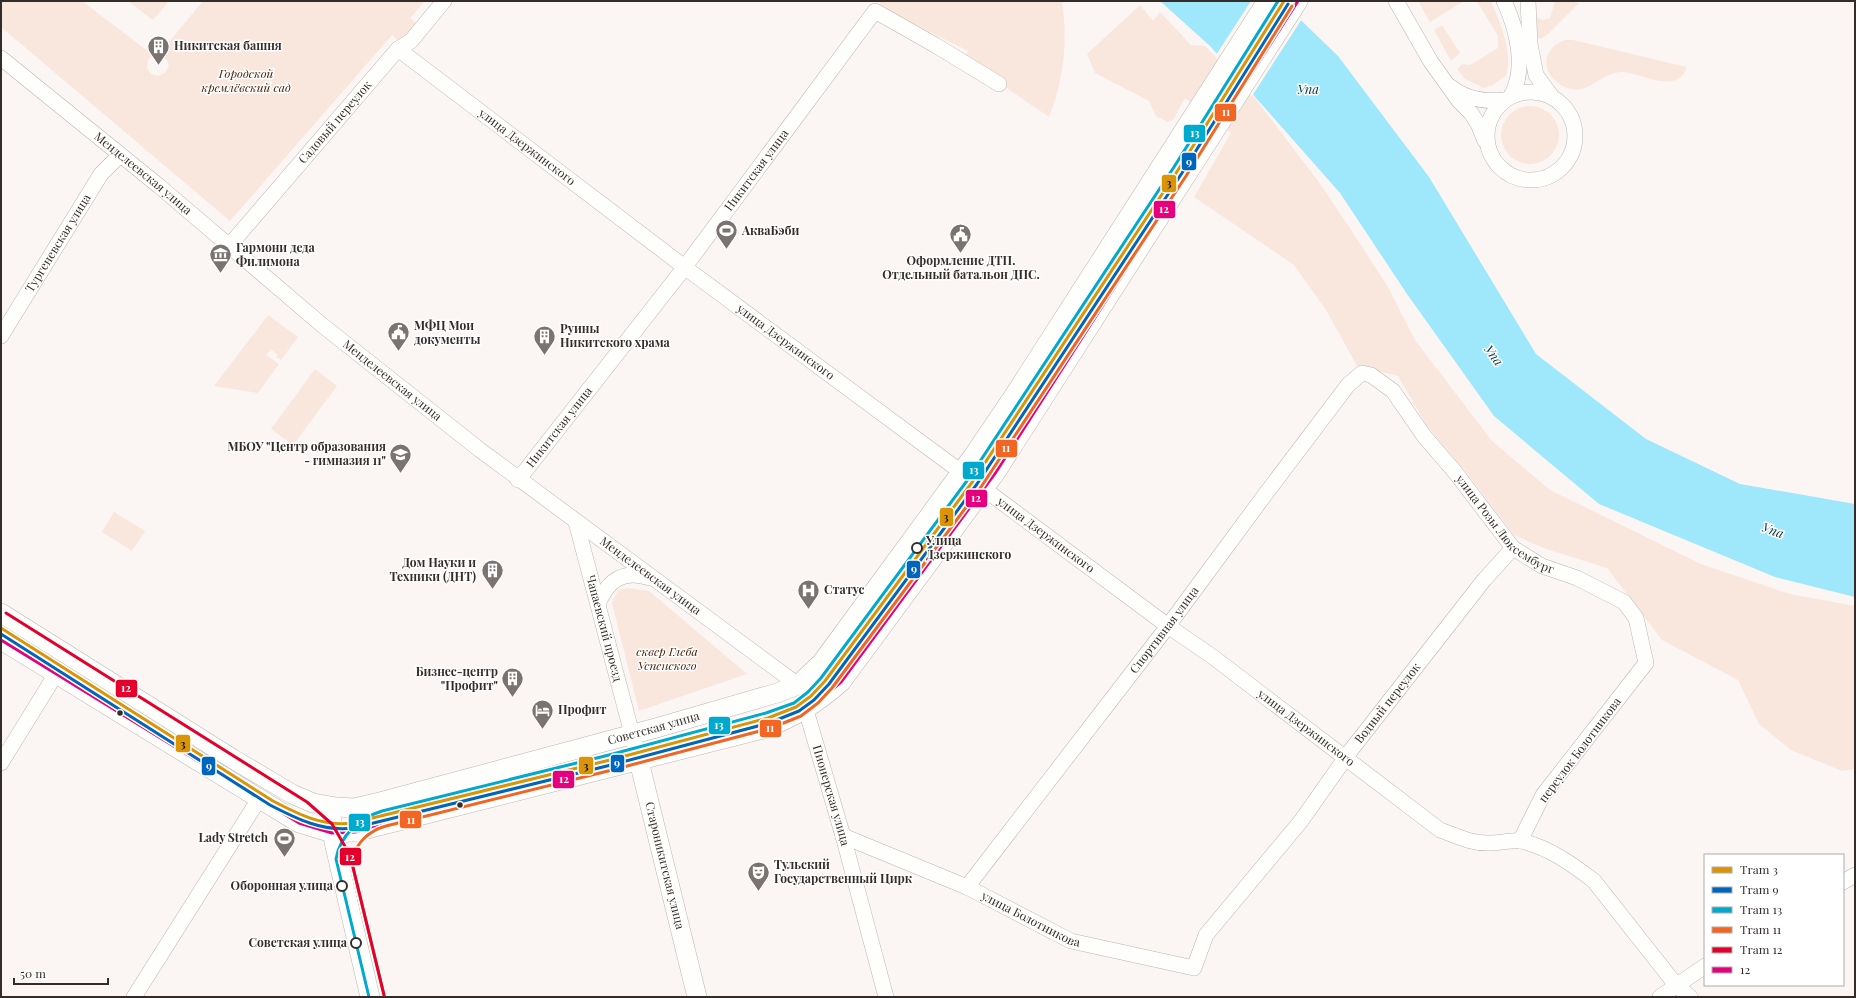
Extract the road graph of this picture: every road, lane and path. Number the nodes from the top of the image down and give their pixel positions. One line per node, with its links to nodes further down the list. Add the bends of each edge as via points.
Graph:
1 (444, 1): 7 (street, Садовый переулок, via 411,41)
2 (1267, 1): 19 (main road, Советская улица, via 1015,394)
3 (1298, 1): 21 (main road)
4 (1396, 1): 9 (street)
5 (1504, 1): 12 (street, via 1515,33 1519,61 1518,82)
6 (1528, 1): 11 (street, via 1530,44 1536,75)
7 (398, 49): 15 (street, Садовый переулок); 16 (street, улица Дзержинского)
8 (1, 58): 14 (street, Менделеевская улица)
9 (1446, 83): 12 (street, via 1456,91 1480,100); 13 (street, via 1478,124)
10 (999, 84): 16 (street, Никитская улица, via 875,11)
11 (1552, 97): 12 (street, via 1532,92); 13 (street, via 1566,109 1575,133 1574,146 1568,160 1558,171 1546,178 1517,178 1504,172 1494,161)
12 (1508, 98): 13 (street, via 1495,110 1489,122 1486,135)
13 (1488, 148)
14 (120, 155): 15 (street, Менделеевская улица); 17 (street, Тургеневская улица, via 100,174)
15 (229, 246): 20 (street, Менделеевская улица, via 322,325)
16 (685, 267): 19 (street, улица Дзержинского); 20 (street, Никитская улица)
17 (1, 336)
18 (1362, 373): 23 (street, улица Розы Люксембург, via 1372,375 1393,391 1424,436); 27 (street, Спортивная улица, via 1348,385)
19 (961, 472): 21 (main road, улица Дзержинского); 31 (main road, Советская улица, via 822,662)
20 (518, 480): 22 (street, Менделеевская улица)
21 (984, 489): 27 (street, улица Дзержинского); 32 (main road, via 841,682)
22 (576, 522): 24 (street, Менделеевская улица); 25 (street, Чапаевский проезд)
23 (1513, 548): 29 (street, улица Розы Люксембург, via 1542,566 1577,578 1624,602 1636,618); 34 (street, Водный переулок, via 1484,580)
24 (651, 578): 25 (street, via 618,578 609,582); 31 (street, Менделеевская улица)
25 (598, 604): 33 (street, Чапаевский проезд)
26 (1, 613): 38 (main road, Советская улица, via 292,794 313,803)
27 (1168, 626): 34 (street, улица Дзержинского, via 1213,657); 44 (street, Спортивная улица)
28 (1, 640): 30 (main road)
29 (1646, 664): 41 (street, переулок Болотникова, via 1543,795)
30 (56, 674): 36 (street); 37 (main road)
31 (798, 685): 33 (main road, Советская улица)
32 (806, 710): 35 (main road, via 767,728); 40 (street, Пионерская улица)
33 (632, 734): 35 (main road, Староникитская улица); 38 (main road, Советская улица, via 380,802 354,808)
34 (1345, 758): 41 (street, улица Дзержинского, via 1440,830 1470,842); 45 (street, Водный переулок, via 1301,821)
35 (639, 760): 39 (main road, via 354,832); 50 (main road, Староникитская улица)
36 (1, 762)
37 (259, 799): 39 (main road, via 299,824); 48 (street)
38 (332, 807): 39 (main road)
39 (332, 833): 49 (main road)
40 (843, 836): 44 (street, улица Болотникова); 51 (street, Пионерская улица)
41 (1520, 841): 47 (street, улица Дзержинского, via 1563,858 1594,881)
42 (1855, 875): 43 (street)
43 (1844, 881)
44 (967, 887): 45 (street, улица Болотникова, via 1071,941 1194,968)
45 (1206, 935)
46 (1704, 967): 47 (street)
47 (1676, 985): 52 (street); 53 (street, улица Дзержинского)
48 (134, 997)
49 (370, 997)
50 (697, 997)
51 (886, 997)
52 (1660, 997)
53 (1690, 997)

